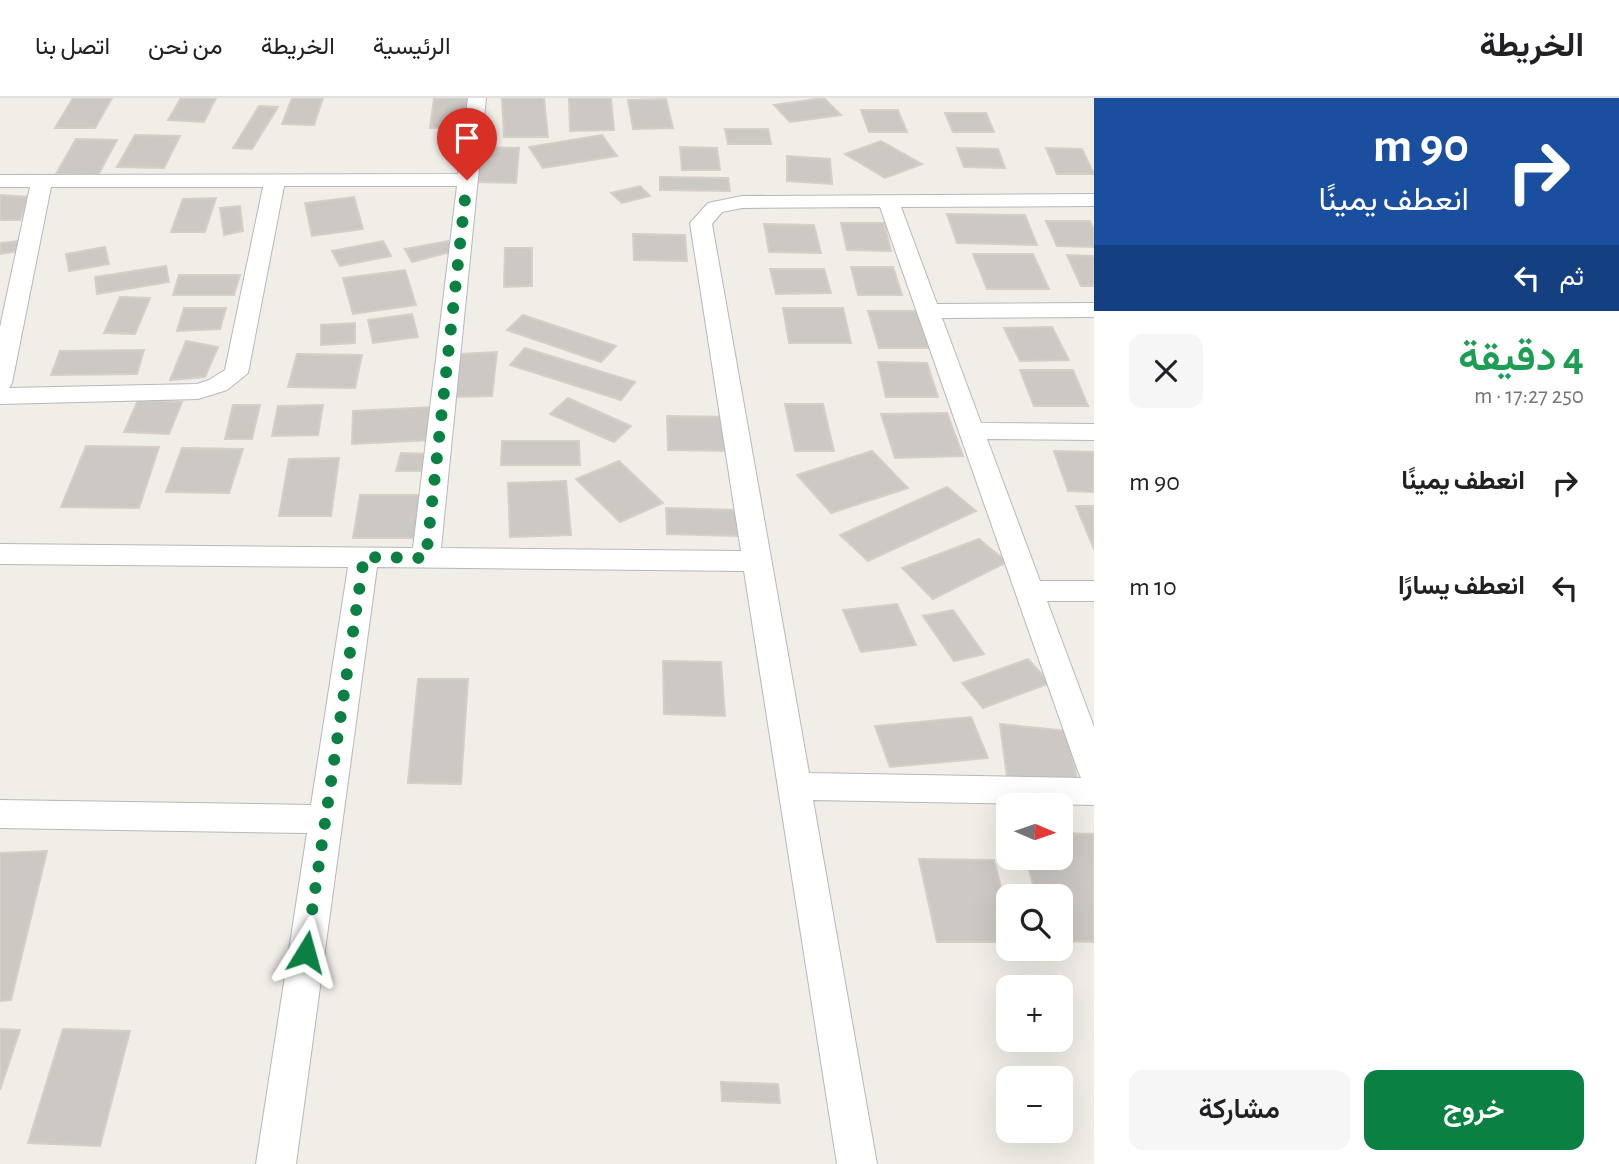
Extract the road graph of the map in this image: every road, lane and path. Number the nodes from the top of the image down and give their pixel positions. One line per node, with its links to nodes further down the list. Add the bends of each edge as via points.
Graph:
1 (477, 98): 4 (street)
2 (43, 180): 3 (street); 5 (street); 10 (street)
3 (275, 180): 4 (street); 11 (street, via 236,373 198,391)
4 (467, 180): 16 (street)
5 (0, 181)
6 (1094, 200): 7 (street)
7 (888, 201): 9 (street); 17 (street, via 742,202 715,207 701,223)
8 (1094, 310): 9 (street)
9 (928, 311): 12 (street)
10 (0, 383)
11 (0, 396)
12 (971, 431): 13 (street); 18 (street)
13 (1094, 432)
14 (0, 554): 15 (street)
15 (364, 557): 16 (street); 24 (street)
16 (426, 558): 17 (street)
17 (759, 561): 21 (street)
18 (1029, 591): 19 (street); 20 (street)
19 (1094, 591)
20 (1094, 771)
21 (796, 786): 22 (street); 26 (street)
22 (1094, 792)
23 (0, 814): 24 (street)
24 (325, 820): 25 (street)
25 (275, 1164)
26 (858, 1164)

